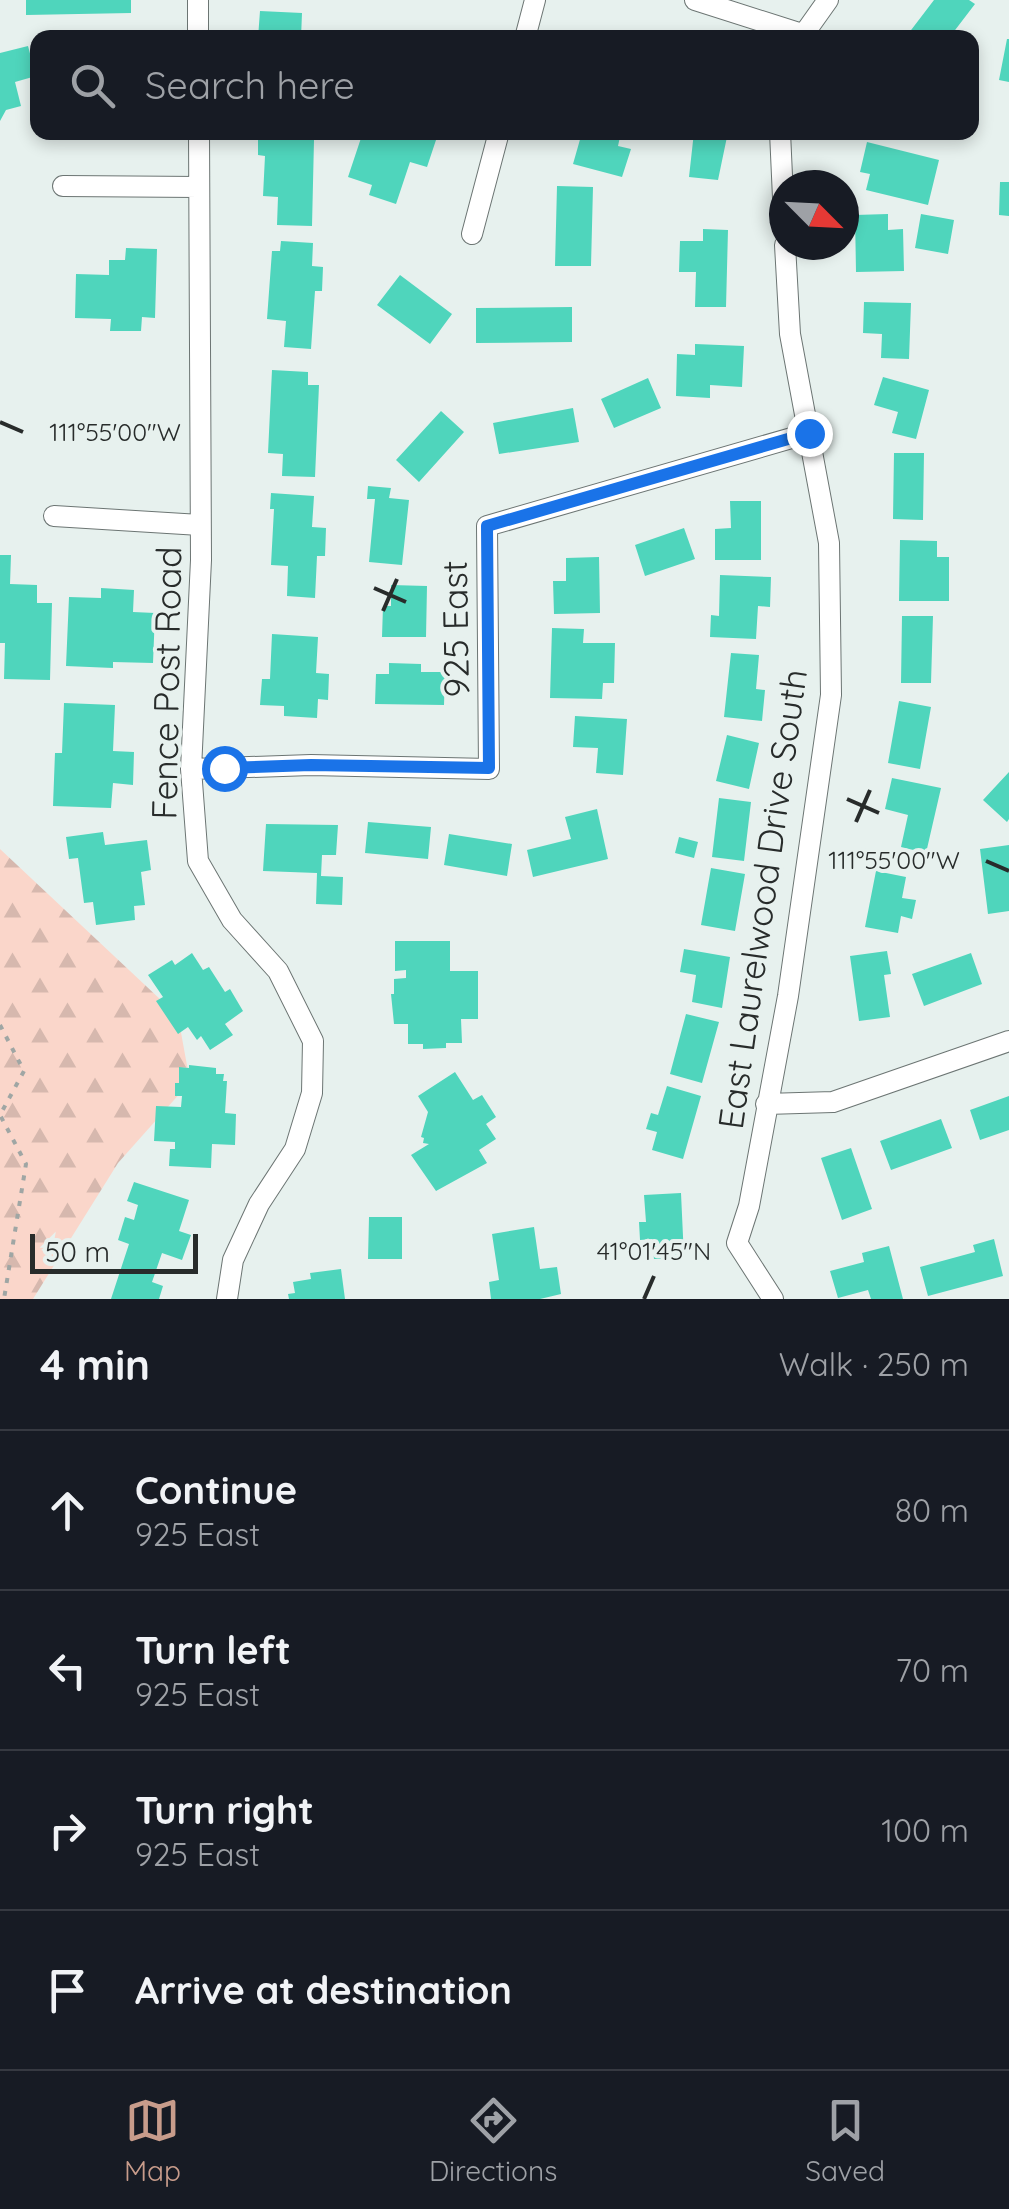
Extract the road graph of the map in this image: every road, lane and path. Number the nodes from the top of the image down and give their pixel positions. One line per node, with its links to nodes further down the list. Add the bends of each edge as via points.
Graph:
1 (198, 0): 5 (street)
2 (535, 0): 6 (street)
3 (695, 0): 7 (street)
4 (828, 0): 8 (street)
5 (198, 30)
6 (527, 30)
7 (783, 30)
8 (806, 30)
9 (199, 140): 14 (street, Fence Post Road)
10 (497, 140): 15 (street)
11 (780, 140): 12 (street)
12 (782, 170)
13 (62, 186): 14 (street)
14 (199, 188): 19 (street, Fence Post Road)
15 (472, 234)
16 (786, 260): 17 (street, East Laurelwood Drive South, via 790,334)
17 (809, 433): 20 (street, 925 East, via 487,526 489,768); 23 (street, East Laurelwood Drive South, via 829,544 831,695)
18 (54, 516): 19 (street)
19 (200, 525): 20 (street, Fence Post Road)
20 (191, 769): 25 (street, Fence Post Road, via 198,861 232,920 278,971 313,1041 312,1093 295,1149 233,1260)
21 (0, 1025): 24 (path, via 24,1071 0,1115 26,1164)
22 (1009, 1042): 23 (street, via 833,1102)
23 (766, 1104): 26 (street, East Laurelwood Drive South, via 737,1244)
24 (4, 1299)
25 (227, 1299)
26 (774, 1299)

